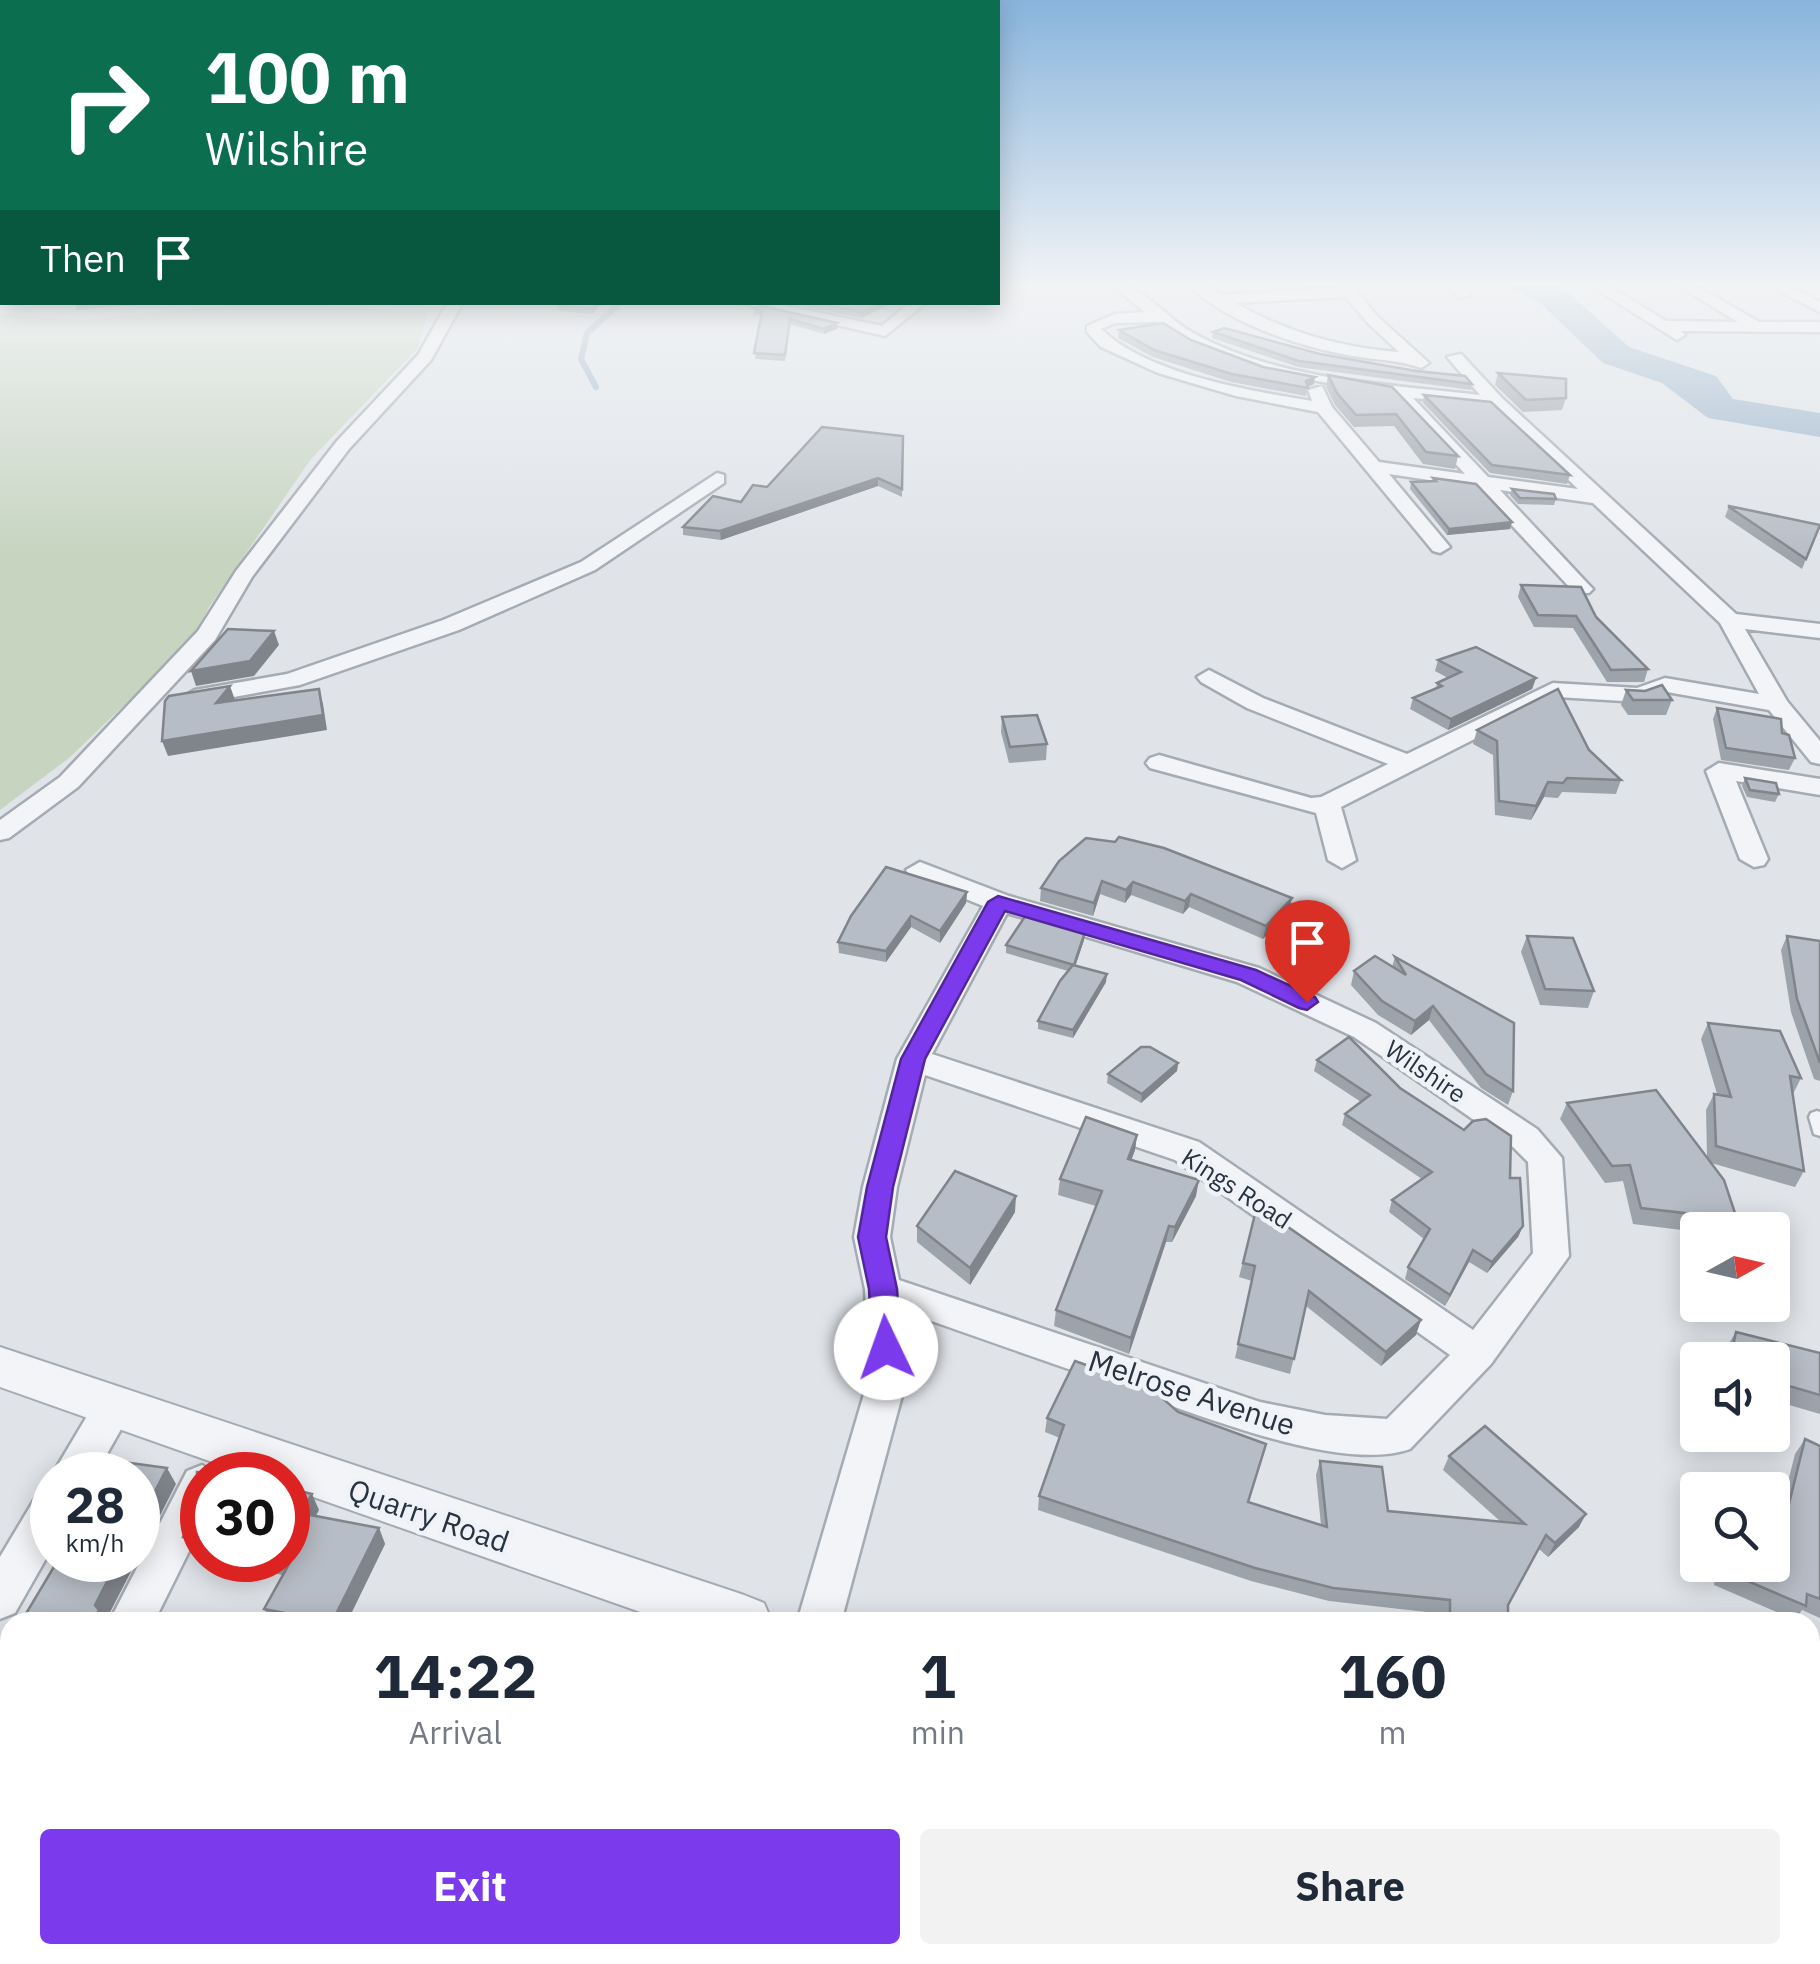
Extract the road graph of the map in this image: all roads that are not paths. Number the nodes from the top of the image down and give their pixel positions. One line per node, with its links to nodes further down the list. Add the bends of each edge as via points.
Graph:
1 (408, 375): 21 (street, via 343,444 243,576 208,635)
2 (1183, 375): 10 (street)
3 (1299, 375): 7 (street)
4 (1434, 375): 6 (street)
5 (1471, 375): 9 (street)
6 (1438, 378)
7 (1326, 382): 8 (street); 10 (street, via 1315,392)
8 (1396, 390): 9 (street); 13 (street)
9 (1496, 402): 14 (street)
10 (1324, 408): 11 (street)
11 (1376, 468): 13 (street); 15 (street)
12 (717, 479): 21 (street, via 588,566 452,625 292,680)
13 (1486, 482): 14 (street); 16 (street)
14 (1599, 498): 17 (street)
15 (1440, 546)
16 (1582, 589)
17 (1729, 620): 18 (street); 20 (street)
18 (1820, 631)
19 (1209, 677): 24 (street, via 1254,702)
20 (1777, 704): 22 (street); 24 (street, via 1665,685 1640,694 1553,690)
21 (142, 706): 27 (street, via 69,782)
22 (1820, 757)
23 (1159, 763): 26 (street, via 1310,806)
24 (1411, 764): 26 (street)
25 (1820, 787): 28 (street, via 1719,771)
26 (1327, 804): 29 (street)
27 (0, 832)
28 (1754, 859)
29 (1342, 860)
30 (920, 870): 31 (street, Wilshire)
31 (998, 902): 32 (street); 36 (street, Wilshire, via 1248,975 1365,1030 1525,1138 1545,1158 1550,1256)
32 (913, 1059): 35 (street, via 872,1237); 36 (street, Kings Road, via 1187,1152)
33 (1820, 1118): 34 (lane)
34 (1820, 1130)
35 (883, 1289): 36 (street, Melrose Avenue, via 1260,1418 1324,1433 1396,1437); 47 (street, via 888,1377)
36 (1476, 1353)
37 (0, 1367): 38 (street, Quarry Road)
38 (113, 1408): 39 (street); 40 (street, Quarry Road)
39 (87, 1452)
40 (185, 1452)
41 (310, 1497): 46 (street, Quarry Road)
42 (180, 1527): 45 (street)
43 (30, 1547): 44 (street)
44 (0, 1598)
45 (135, 1612)
46 (709, 1612)
47 (822, 1612)

